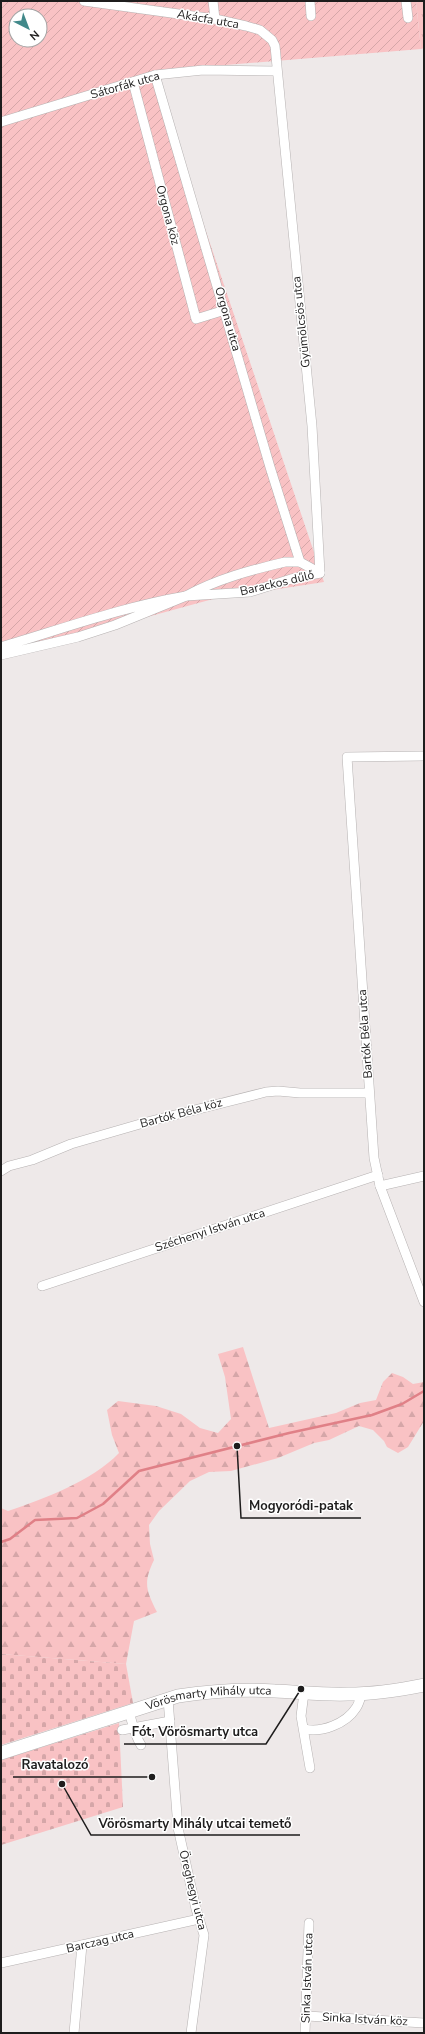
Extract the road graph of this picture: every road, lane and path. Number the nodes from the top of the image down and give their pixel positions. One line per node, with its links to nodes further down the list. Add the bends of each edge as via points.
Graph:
1 (84, 1): 5 (street, Akácfa utca)
2 (213, 1): 8 (street)
3 (310, 1): 6 (street)
4 (406, 1): 7 (street)
5 (101, 2): 8 (street, Akácfa utca)
6 (311, 16)
7 (408, 18)
8 (214, 19): 9 (street, Akácfa utca, via 260,30 272,40 275,46)
9 (276, 71): 10 (street, Sátorfák utca, via 203,70); 15 (street, Gyümölcsös utca, via 312,426)
10 (155, 75): 11 (street, Sátorfák utca); 13 (street, Orgona utca)
11 (133, 82): 12 (street, Sátorfák utca); 13 (street, Orgona köz, via 196,319)
12 (1, 122)
13 (225, 310): 14 (street, Orgona utca)
14 (300, 562): 15 (street, Barackos dűlő); 16 (street, Barackos dűlő, via 285,562 246,571 202,587)
15 (320, 573): 16 (street, Barackos dűlő, via 250,592)
16 (186, 596): 17 (street, Barackos dűlő, via 109,614); 18 (street, Barackos dűlő, via 78,637)
17 (1, 647)
18 (1, 655)
19 (424, 756): 20 (street, Bartók Béla utca, via 347,757)
20 (369, 1093): 21 (street, Bartók Béla köz, via 266,1092 71,1144); 22 (street, Bartók Béla utca, via 374,1158)
21 (1, 1171)
22 (378, 1175): 24 (street, Bartók Béla utca); 25 (street, Széchenyi István utca)
23 (424, 1176): 24 (street)
24 (380, 1186): 26 (street, Bartók Béla utca)
25 (42, 1286)
26 (424, 1302)
27 (424, 1685): 29 (main road, Vörösmarty Mihály utca)
28 (304, 1693): 29 (main road, Vörösmarty Mihály utca); 30 (main road, Vörösmarty Mihály utca, via 207,1692); 34 (street, via 301,1716)
29 (362, 1694): 34 (street, via 356,1709 339,1723 324,1730)
30 (168, 1699): 31 (main road, Vörösmarty Mihály utca); 32 (street, Öreghegyi utca)
31 (129, 1712): 33 (street); 37 (main road, Vörösmarty Mihály utca)
32 (170, 1721): 33 (street); 39 (street, Öreghegyi utca, via 178,1828)
33 (134, 1729): 35 (street); 36 (street, via 134,1734)
34 (304, 1729): 38 (street)
35 (122, 1730)
36 (141, 1745)
37 (1, 1753)
38 (310, 1768)
39 (199, 1919): 41 (street, Barczag utca); 46 (street, Öreghegyi utca, via 204,1935)
40 (309, 1923): 43 (street, Sinka István utca)
41 (82, 1945): 42 (street, Barczag utca); 45 (street)
42 (1, 1963)
43 (307, 2016): 44 (street, Sinka István köz); 47 (street, Sinka István utca)
44 (424, 2023)
45 (74, 2033)
46 (191, 2033)
47 (305, 2033)

